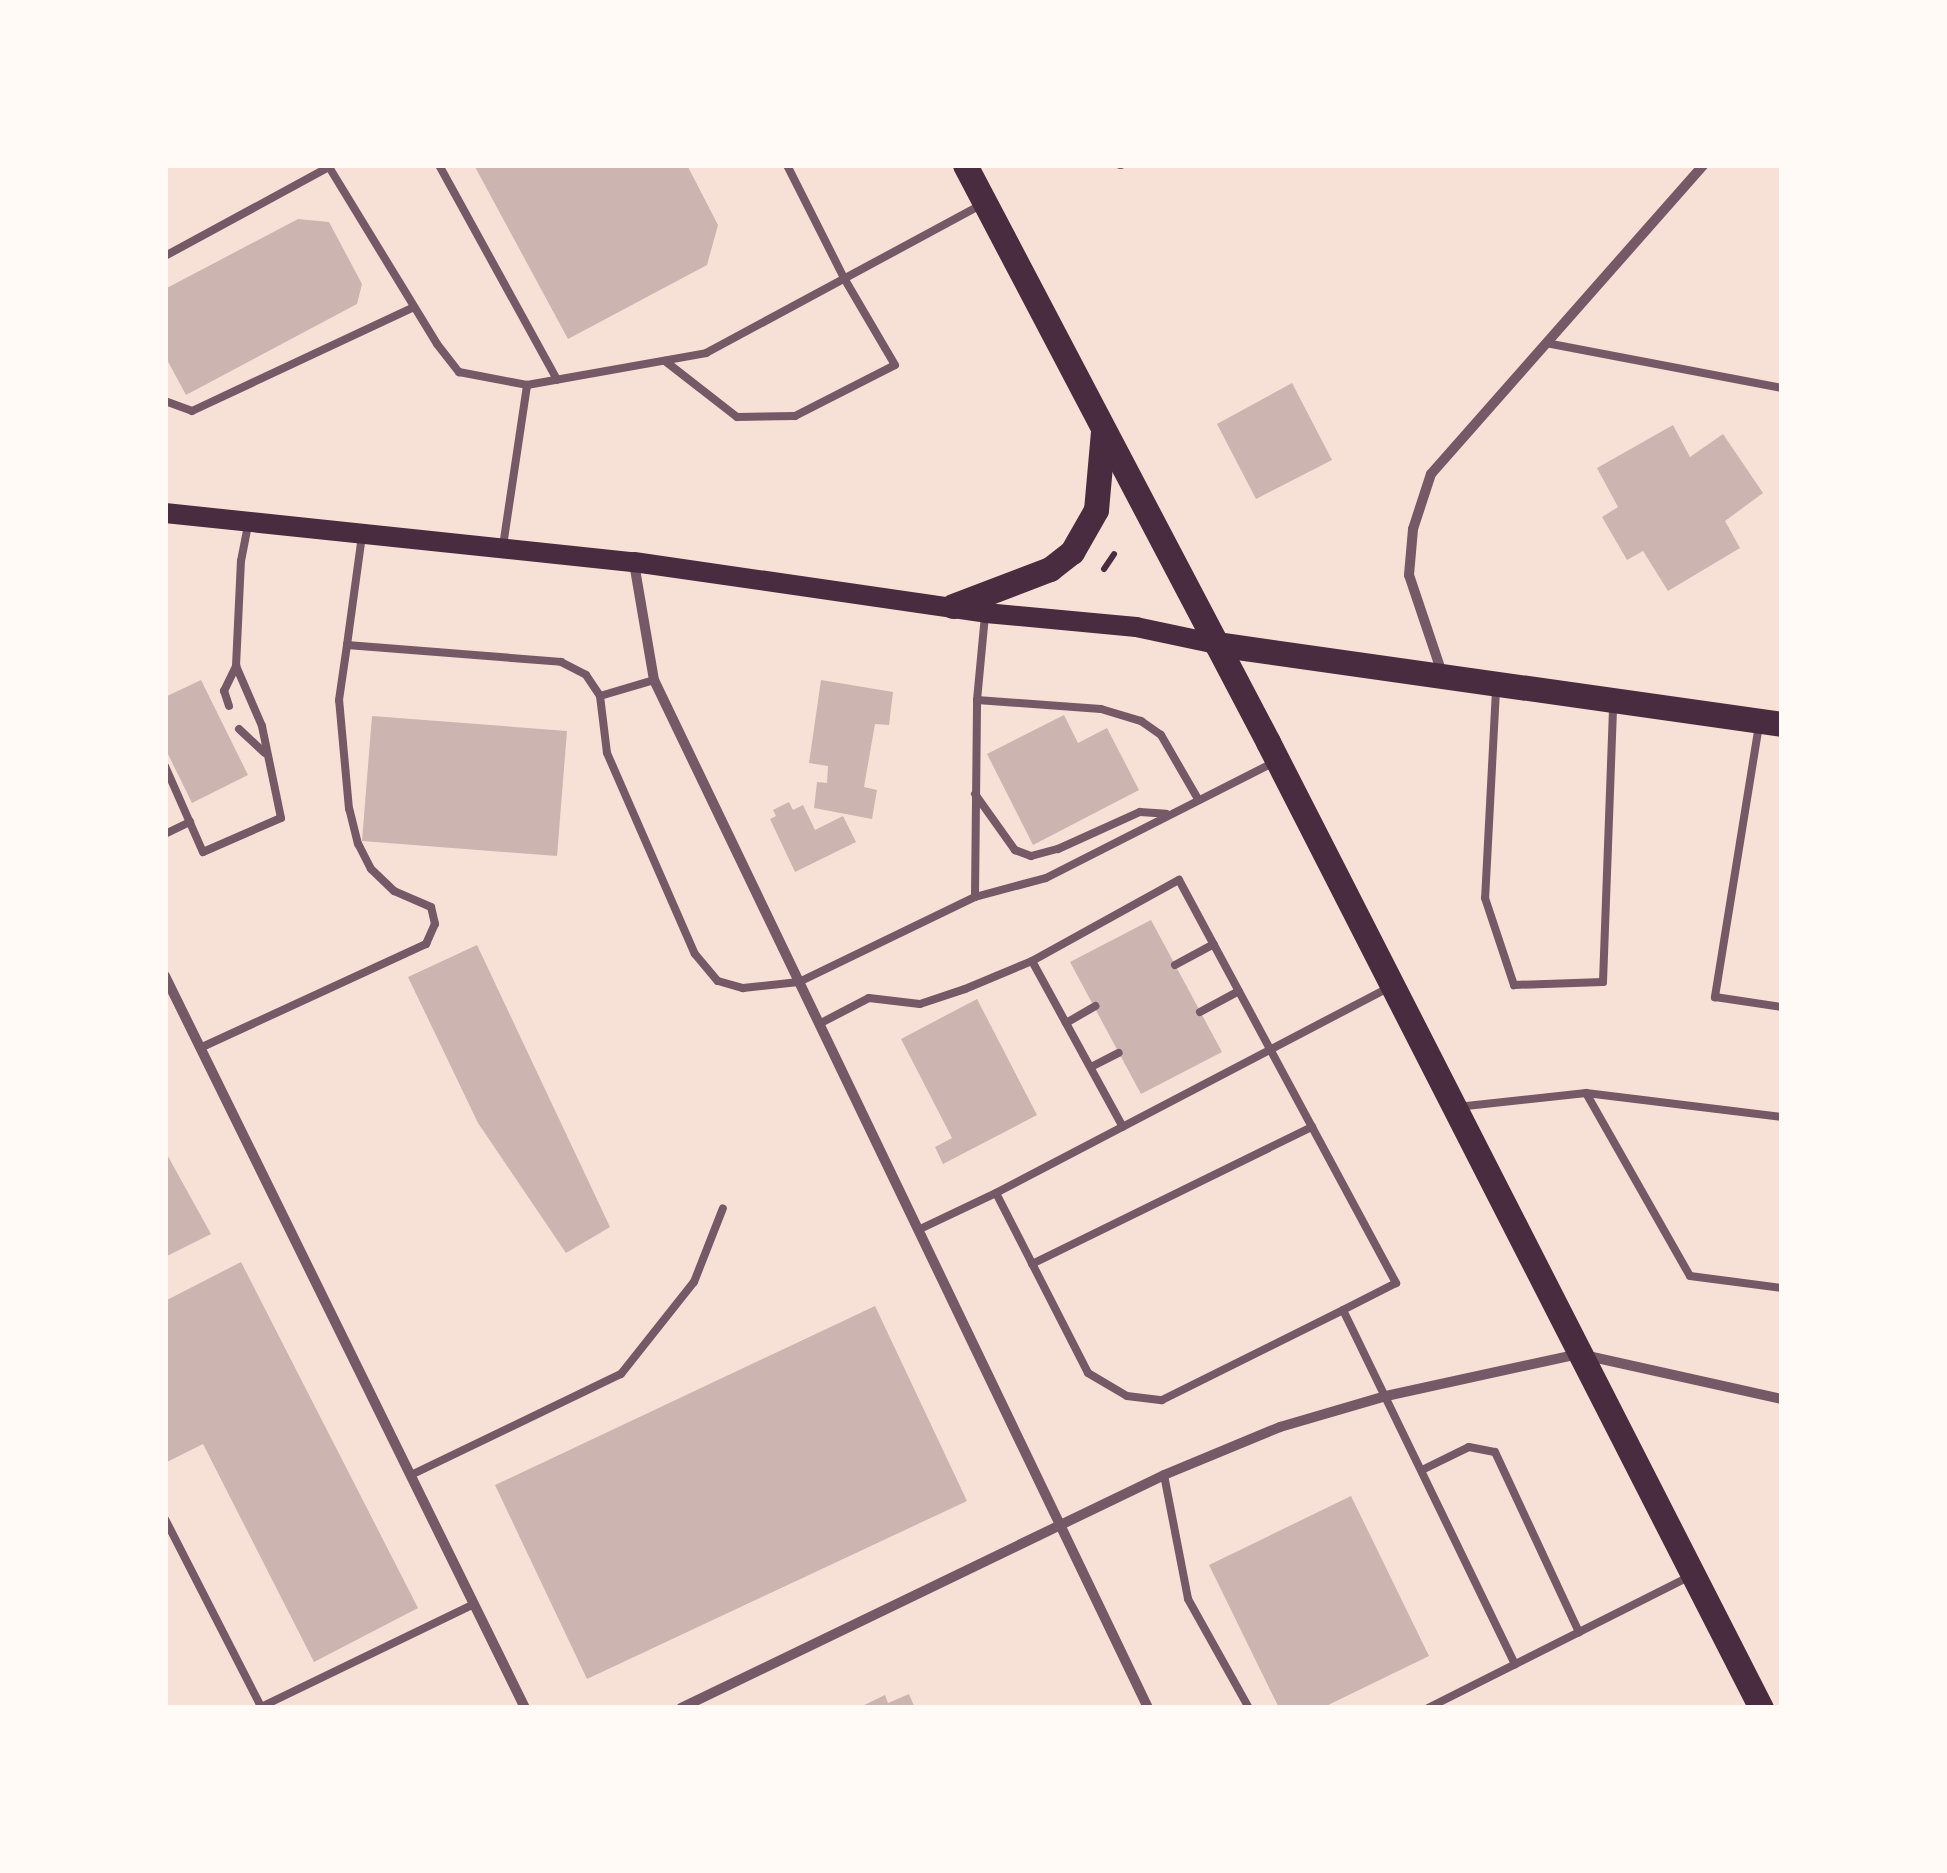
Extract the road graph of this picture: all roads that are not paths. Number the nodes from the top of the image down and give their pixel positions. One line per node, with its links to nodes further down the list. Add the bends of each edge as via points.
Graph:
1 (439, 165): 12 (lane)
2 (787, 165): 8 (lane)
3 (965, 165): 6 (main road)
4 (1704, 165): 10 (street)
5 (330, 166): 7 (lane); 9 (lane)
6 (984, 203): 8 (lane); 16 (main road)
7 (165, 256)
8 (844, 278): 11 (lane, via 706,354); 11 (lane, via 895,365 795,416 737,416)
9 (414, 307): 13 (lane, via 459,372); 15 (lane, via 192,411)
10 (1546, 344): 14 (lane); 27 (street, via 1431,474 1413,529 1409,574)
11 (665, 361): 12 (lane)
12 (556, 380): 13 (lane)
13 (527, 385): 20 (lane)
14 (1782, 388)
15 (165, 402)
16 (1103, 426): 22 (main road, via 1096,510 1072,552 1050,569); 24 (main road)
17 (165, 513): 18 (main road)
18 (249, 520): 19 (main road); 26 (lane)
19 (363, 533): 20 (main road); 25 (lane)
20 (502, 549): 21 (main road)
21 (634, 562): 22 (main road); 28 (street)
22 (953, 606): 23 (main road)
23 (986, 613): 24 (main road, via 1136,627); 31 (lane)
24 (1216, 644): 27 (main road); 37 (main road)
25 (347, 645): 30 (lane, via 562,662 586,674); 57 (lane, via 339,700 358,844 394,891 431,907 435,924 426,944)
26 (236, 666): 33 (lane, via 224,691); 36 (lane, via 262,726)
27 (1444, 676): 29 (main road)
28 (654, 680): 30 (lane); 49 (street)
29 (1497, 684): 32 (main road); 32 (lane, via 1485,898 1514,985 1604,982)
30 (600, 696): 49 (lane, via 608,753 695,954 718,981 743,988)
31 (977, 700): 39 (lane); 40 (lane, via 1101,709 1141,721 1161,735)
32 (1613, 701): 34 (main road)
33 (230, 706)
34 (1771, 722): 53 (lane, via 1714,997)
35 (239, 730): 36 (lane)
36 (265, 753): 42 (lane, via 280,818 202,852)
37 (1277, 762): 40 (lane); 50 (main road)
38 (165, 766): 42 (lane)
39 (975, 794): 41 (lane, via 1015,850 1032,856 1140,812); 44 (lane)
40 (1198, 799): 41 (lane)
41 (1168, 814): 44 (lane, via 1046,878)
42 (190, 822): 43 (lane)
43 (165, 834)
44 (976, 896): 49 (lane)
45 (1214, 944): 46 (lane, via 1179,880); 47 (lane); 51 (lane)
46 (1032, 961): 55 (lane); 56 (lane, via 920,1004 869,998)
47 (1175, 964)
48 (165, 976): 57 (street)
49 (799, 982): 56 (street)
50 (1391, 987): 58 (lane); 62 (main road)
51 (1239, 991): 54 (lane); 58 (lane)
52 (1094, 1006): 55 (lane)
53 (1782, 1007)
54 (1200, 1012)
55 (1066, 1023): 60 (lane)
56 (820, 1024): 68 (street)
57 (200, 1048): 76 (street)
58 (1270, 1050): 64 (lane); 65 (lane)
59 (1119, 1052): 60 (lane)
60 (1091, 1067): 64 (lane)
61 (1586, 1094): 62 (lane); 63 (lane); 70 (lane, via 1690,1276)
62 (1453, 1107): 72 (main road)
63 (1782, 1117)
64 (1123, 1127): 66 (lane)
65 (1312, 1127): 69 (lane); 71 (lane, via 1396,1283)
66 (996, 1193): 68 (lane); 69 (lane)
67 (723, 1208): 76 (lane, via 694,1282 621,1374)
68 (918, 1230): 79 (street)
69 (1032, 1264): 71 (lane, via 1088,1373 1127,1396 1162,1400)
70 (1782, 1288)
71 (1343, 1310): 73 (lane)
72 (1579, 1354): 73 (street); 74 (street); 80 (main road)
73 (1386, 1396): 75 (lane); 77 (street, via 1280,1427)
74 (1782, 1400)
75 (1422, 1470): 82 (lane, via 1470,1447 1495,1452); 83 (lane)
76 (410, 1475): 81 (street)
77 (1164, 1475): 79 (street); 87 (lane, via 1188,1599)
78 (165, 1519): 81 (lane, via 261,1708)
79 (1060, 1525): 85 (street); 86 (street)
80 (1692, 1574): 82 (lane); 89 (main road)
81 (474, 1604): 84 (street)
82 (1578, 1632): 83 (lane)
83 (1515, 1664): 88 (lane)
84 (525, 1708)
85 (681, 1708)
86 (1148, 1708)
87 (1249, 1708)
88 (1428, 1708)
89 (1761, 1708)

